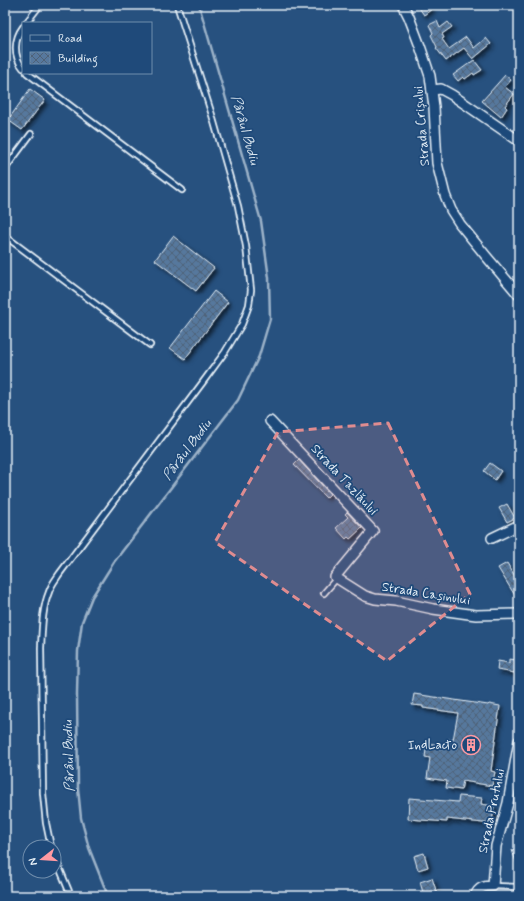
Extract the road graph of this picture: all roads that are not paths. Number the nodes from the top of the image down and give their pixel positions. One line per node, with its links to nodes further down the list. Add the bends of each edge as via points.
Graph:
1 (40, 5): 4 (lane)
2 (178, 5): 23 (lane, via 238,206 249,272 250,305 225,352 49,591 41,648 43,793)
3 (403, 5): 8 (street, Strada Crișului, via 420,46)
4 (27, 22)
5 (22, 29): 6 (lane, via 15,49)
6 (22, 67)
7 (28, 74): 12 (lane)
8 (432, 90): 10 (street, via 440,89 452,95); 14 (street, Strada Crișului, via 437,163 451,210)
9 (31, 134): 11 (lane)
10 (519, 141)
11 (5, 169)
12 (182, 190)
13 (6, 238): 15 (lane)
14 (519, 295)
15 (150, 345)
16 (270, 421): 19 (street, Strada Tazlăului, via 373,531)
17 (519, 525): 18 (street)
18 (492, 538)
19 (336, 578): 20 (lane); 21 (street, Strada Cașinului, via 365,596 375,599 476,615)
20 (324, 593)
21 (519, 614)
22 (519, 741): 25 (street, Strada Prutului, via 508,803 496,846)
23 (50, 839)
24 (62, 874): 27 (lane)
25 (493, 886): 26 (lane); 28 (street, via 482,887)
26 (519, 887)
27 (71, 896)
28 (475, 896)

